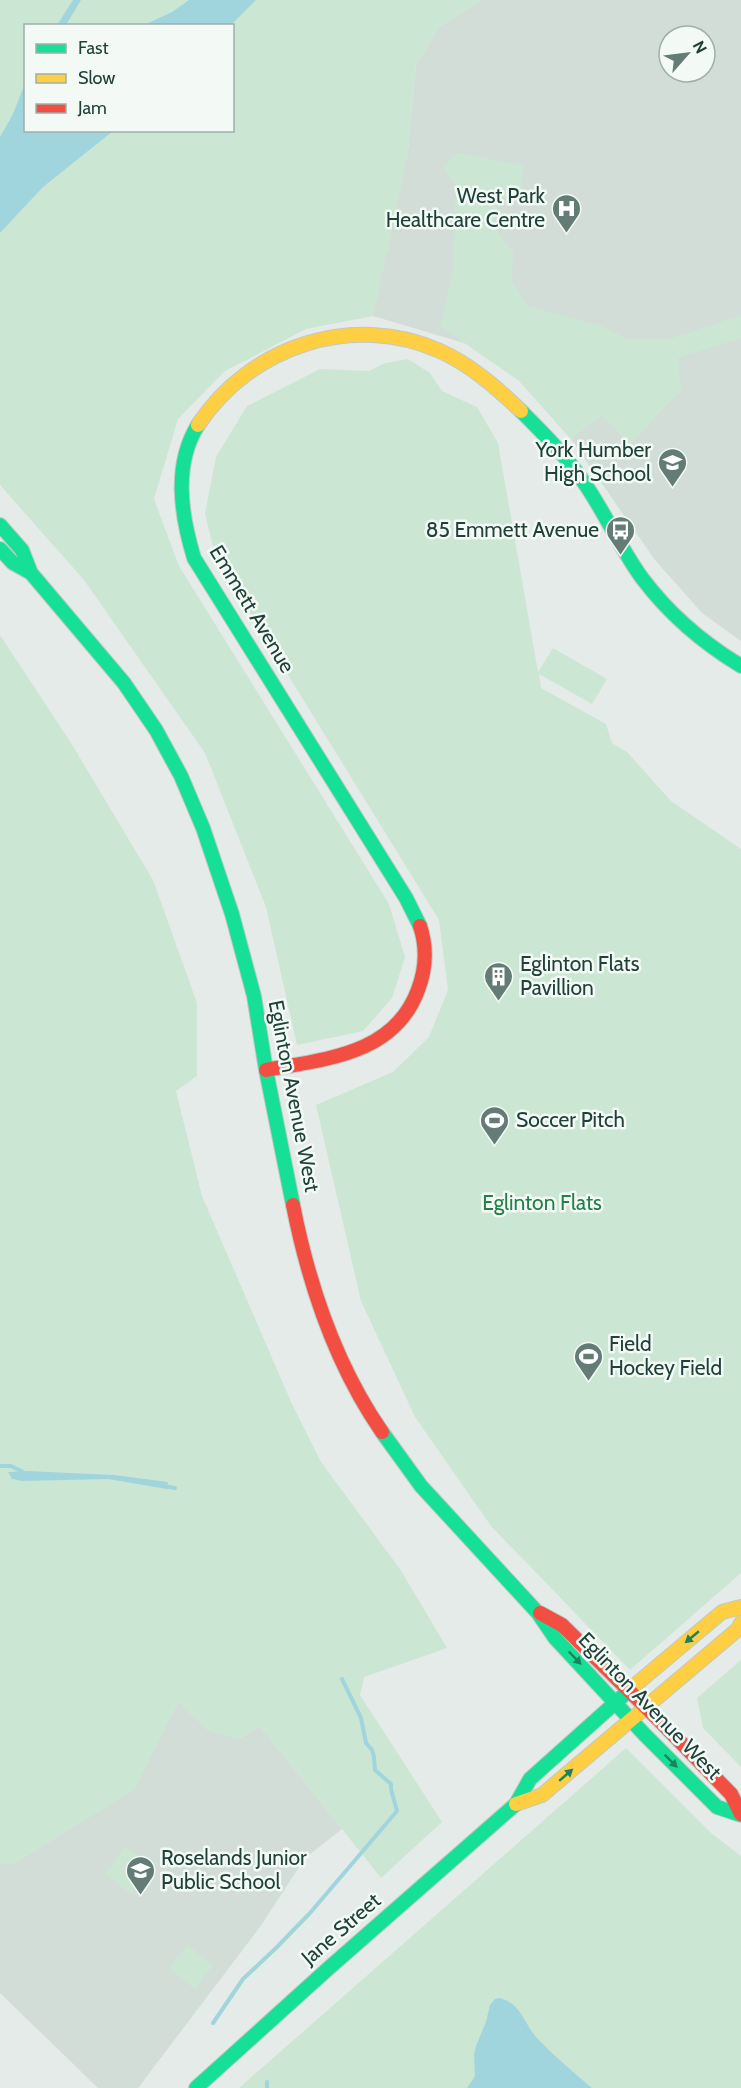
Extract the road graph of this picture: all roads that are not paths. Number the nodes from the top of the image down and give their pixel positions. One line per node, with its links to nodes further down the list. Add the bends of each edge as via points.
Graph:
1 (0, 525): 3 (main road, Eglinton Avenue West, via 22,550)
2 (0, 549): 3 (main road, Eglinton Avenue West, via 13,563)
3 (31, 573): 5 (main road, Eglinton Avenue West, via 124,683 181,776 232,914 254,996)
4 (741, 666): 5 (main road, Emmett Avenue, via 704,641 660,600 627,556 564,456 504,394 471,367 421,344 364,334 296,346 236,380 202,418 189,445 181,492 185,531 206,578 406,898 421,930 425,954 415,1001 394,1029 378,1041 345,1053)
5 (266, 1070): 7 (main road, Eglinton Avenue West, via 302,1250 336,1351 355,1389 421,1486)
6 (741, 1607): 9 (main road, Jane Street, one-way to 9, via 722,1612)
7 (538, 1613): 9 (main road, Eglinton Avenue West, via 561,1625); 10 (main road, Eglinton Avenue West, one-way to 10, via 555,1638)
8 (741, 1623): 11 (main road, Jane Street)
9 (630, 1691): 10 (main road, Jane Street); 11 (main road, Eglinton Avenue West)
10 (617, 1703): 12 (main road, Eglinton Avenue West); 13 (main road, Jane Street, via 530,1779)
11 (646, 1707): 12 (main road, Jane Street); 14 (main road, Eglinton Avenue West, via 731,1794)
12 (631, 1719): 13 (main road, Jane Street, one-way to 12, via 542,1795); 14 (main road, Eglinton Avenue West, one-way to 14, via 717,1807)
13 (516, 1804): 15 (main road, Jane Street)
14 (741, 1815)
15 (196, 2088)

